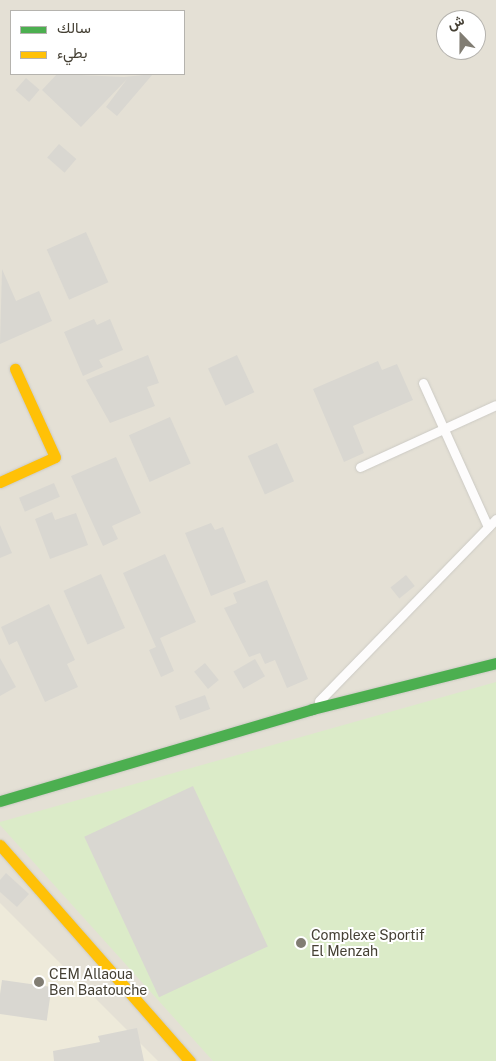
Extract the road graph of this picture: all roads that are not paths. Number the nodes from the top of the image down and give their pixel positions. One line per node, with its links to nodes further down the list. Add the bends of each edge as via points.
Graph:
1 (15, 369): 6 (street, via 55,457)
2 (423, 383): 4 (lane)
3 (496, 404): 4 (lane)
4 (443, 428): 5 (lane); 8 (lane)
5 (360, 467)
6 (0, 482)
7 (496, 519): 8 (lane)
8 (488, 528): 10 (lane)
9 (496, 663): 10 (street)
10 (312, 708): 11 (street)
11 (0, 801)
12 (0, 845): 13 (street)
13 (190, 1061)

